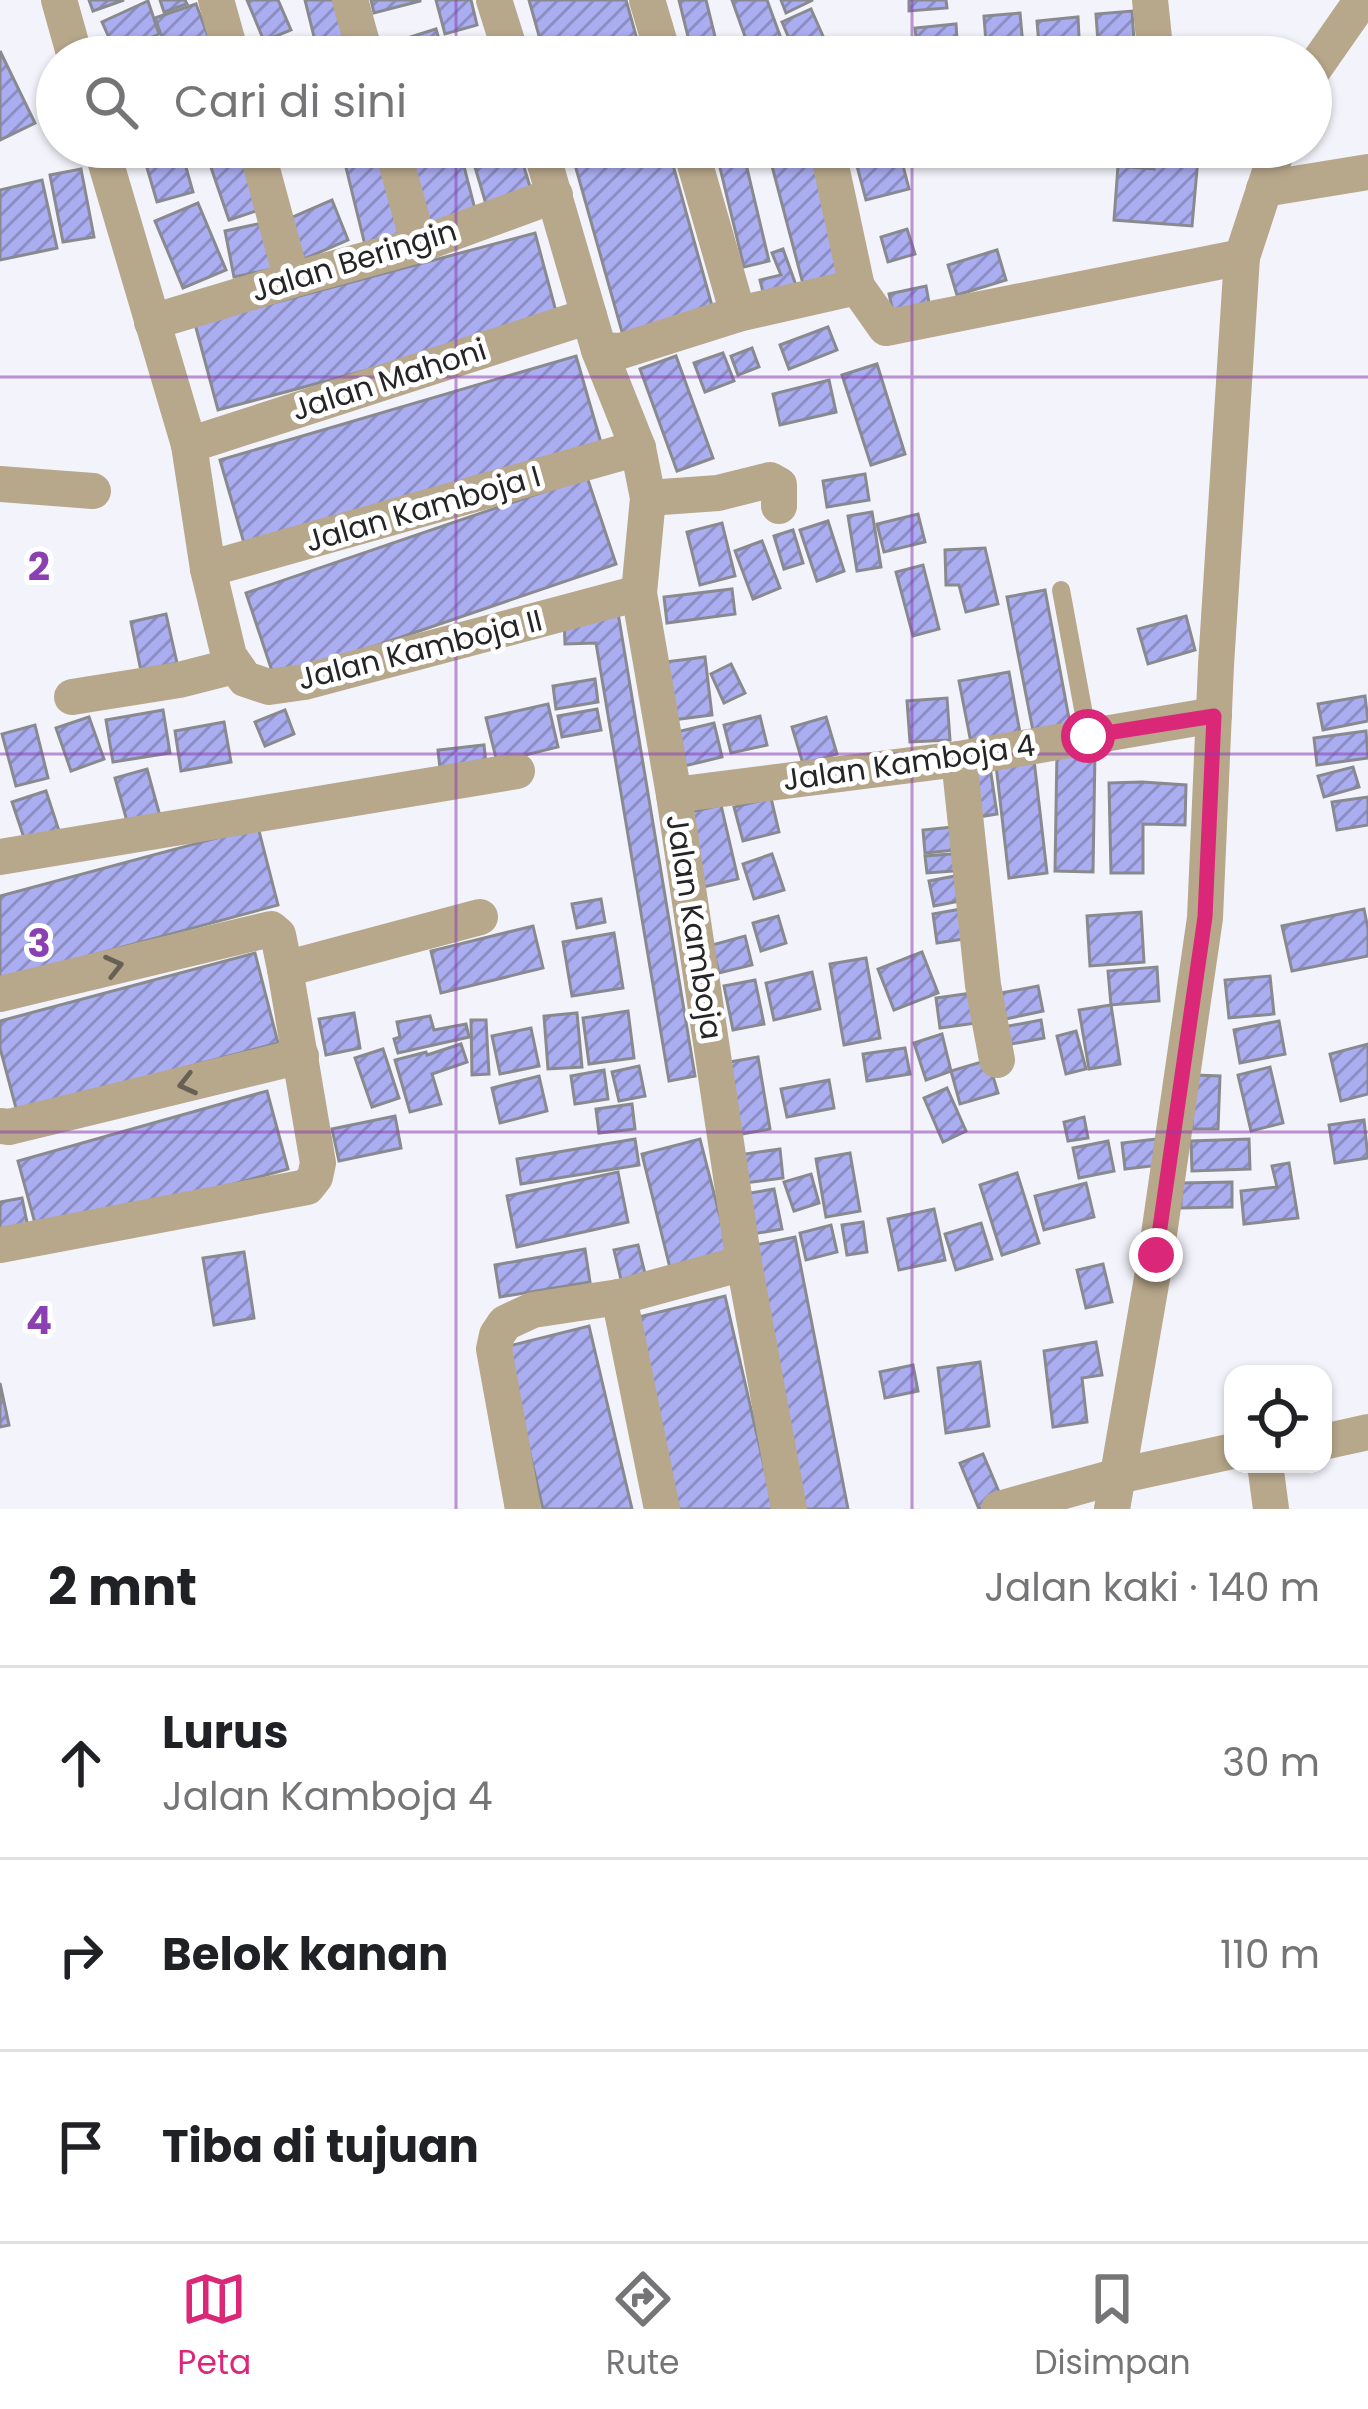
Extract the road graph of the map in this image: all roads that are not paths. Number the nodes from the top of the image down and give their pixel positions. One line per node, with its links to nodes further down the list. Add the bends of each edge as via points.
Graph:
1 (59, 0): 8 (street)
2 (216, 0): 9 (street)
3 (350, 0): 10 (street)
4 (494, 0): 11 (street)
5 (647, 0): 12 (street)
6 (1150, 0): 13 (street)
7 (1362, 0): 14 (street)
8 (69, 36)
9 (226, 36)
10 (360, 36)
11 (505, 36)
12 (658, 36)
13 (1154, 36)
14 (1332, 44)
15 (107, 168): 30 (street)
16 (262, 168): 27 (street)
17 (398, 168): 25 (street)
18 (547, 168): 24 (street, Jalan Kamboja)
19 (696, 168): 29 (street)
20 (832, 168): 28 (street)
21 (1271, 168): 23 (street)
22 (1368, 172): 23 (street)
23 (1264, 189): 26 (street)
24 (555, 195): 25 (street, Jalan Beringin); 31 (street, Jalan Kamboja)
25 (419, 245): 27 (street, Jalan Beringin)
26 (1242, 256): 28 (street, via 886,328); 43 (street)
27 (292, 280): 30 (street, Jalan Beringin)
28 (857, 287): 29 (street, Jalan Mahoni)
29 (738, 314): 31 (street, Jalan Mahoni, via 621,351)
30 (152, 322): 32 (street)
31 (594, 333): 32 (street, Jalan Mahoni); 33 (street, Jalan Kamboja)
32 (189, 445): 38 (street)
33 (638, 448): 36 (street, Jalan Kamboja); 38 (street, Jalan Kamboja I)
34 (0, 484): 35 (street)
35 (93, 491)
36 (648, 498): 37 (street, via 718,494 770,480); 40 (street, Jalan Kamboja)
37 (779, 506)
38 (208, 569): 41 (street)
39 (1061, 590): 44 (lane)
40 (639, 593): 41 (street, Jalan Kamboja II, via 304,682 269,687); 47 (street, Jalan Kamboja)
41 (234, 666): 42 (street)
42 (72, 697)
43 (1214, 716): 44 (street, Jalan Kamboja 4); 62 (street, via 1205,917)
44 (1088, 736): 45 (street, Jalan Kamboja 4)
45 (959, 759): 47 (street, Jalan Kamboja 4); 53 (street)
46 (517, 771): 48 (street)
47 (674, 795): 56 (street, Jalan Kamboja)
48 (0, 857)
49 (480, 917): 50 (street)
50 (285, 969): 51 (street, one-way to 50, via 271,929); 52 (street)
51 (0, 994)
52 (301, 1056): 54 (street, one-way to 54); 55 (street, via 318,1163 307,1186)
53 (997, 1060)
54 (0, 1126)
55 (0, 1245)
56 (744, 1263): 57 (street); 65 (street, Jalan Kamboja)
57 (619, 1298): 63 (street, via 533,1310 497,1334); 64 (street)
58 (1368, 1432): 59 (street)
59 (1332, 1440)
60 (1224, 1454): 62 (street)
61 (1266, 1473): 67 (street)
62 (1115, 1492): 66 (street)
63 (524, 1509)
64 (662, 1509)
65 (790, 1509)
66 (999, 1509)
67 (1271, 1509)

